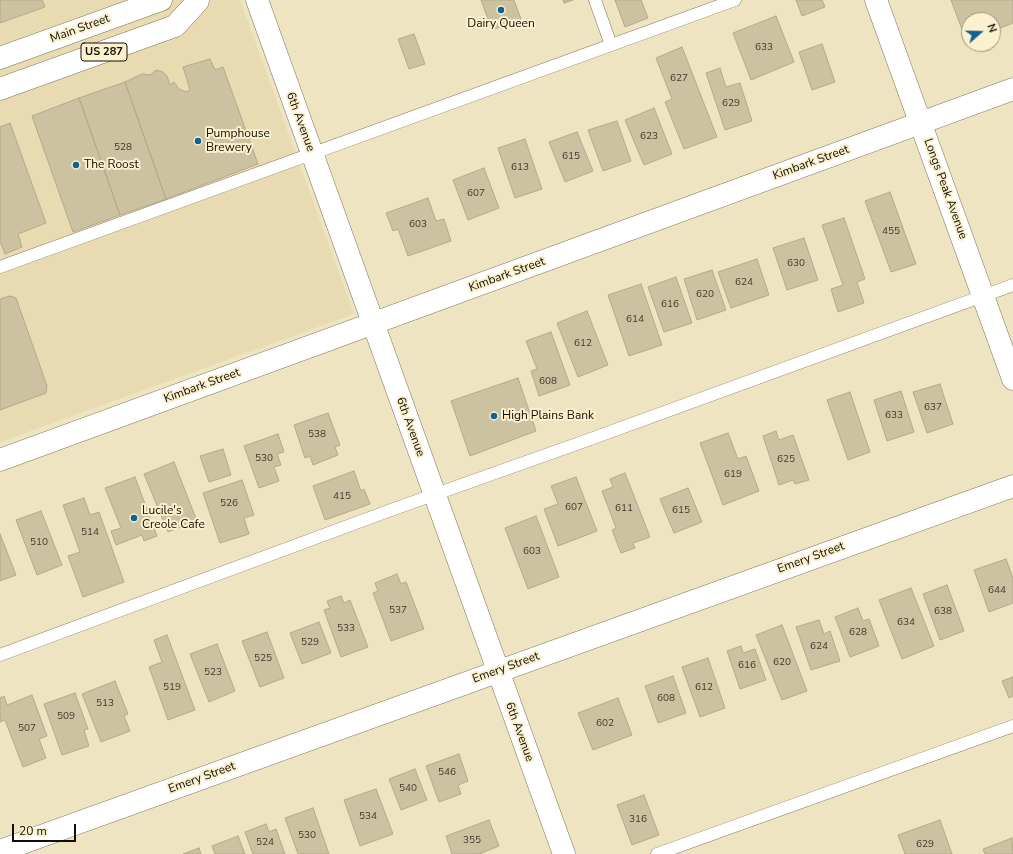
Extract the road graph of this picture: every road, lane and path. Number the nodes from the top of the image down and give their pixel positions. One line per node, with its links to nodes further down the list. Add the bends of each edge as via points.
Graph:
1 (161, 0): 8 (main road, Main Street / US 287)
2 (195, 0): 9 (main road, US 287, via 175,26)
3 (257, 0): 12 (main road, 6th Avenue)
4 (595, 0): 7 (lane)
5 (735, 0): 7 (lane)
6 (876, 0): 11 (main road, Longs Peak Avenue)
7 (611, 45): 12 (lane)
8 (0, 58)
9 (0, 89)
10 (1013, 89): 11 (main road, Kimbark Street)
11 (921, 123): 15 (main road, Longs Peak Avenue); 16 (main road, Kimbark Street)
12 (312, 154): 13 (lane); 16 (main road, 6th Avenue)
13 (0, 267)
14 (1013, 285): 15 (lane)
15 (983, 296): 17 (main road, Longs Peak Avenue); 20 (lane)
16 (373, 324): 18 (main road, Kimbark Street); 20 (main road, 6th Avenue)
17 (1013, 379)
18 (0, 460)
19 (1013, 486): 22 (main road, Emery Street)
20 (434, 494): 21 (lane); 22 (main road, 6th Avenue)
21 (0, 655)
22 (498, 672): 24 (main road, Emery Street); 25 (main road, 6th Avenue)
23 (1013, 726): 26 (lane)
24 (0, 851)
25 (564, 854)
26 (657, 854)

